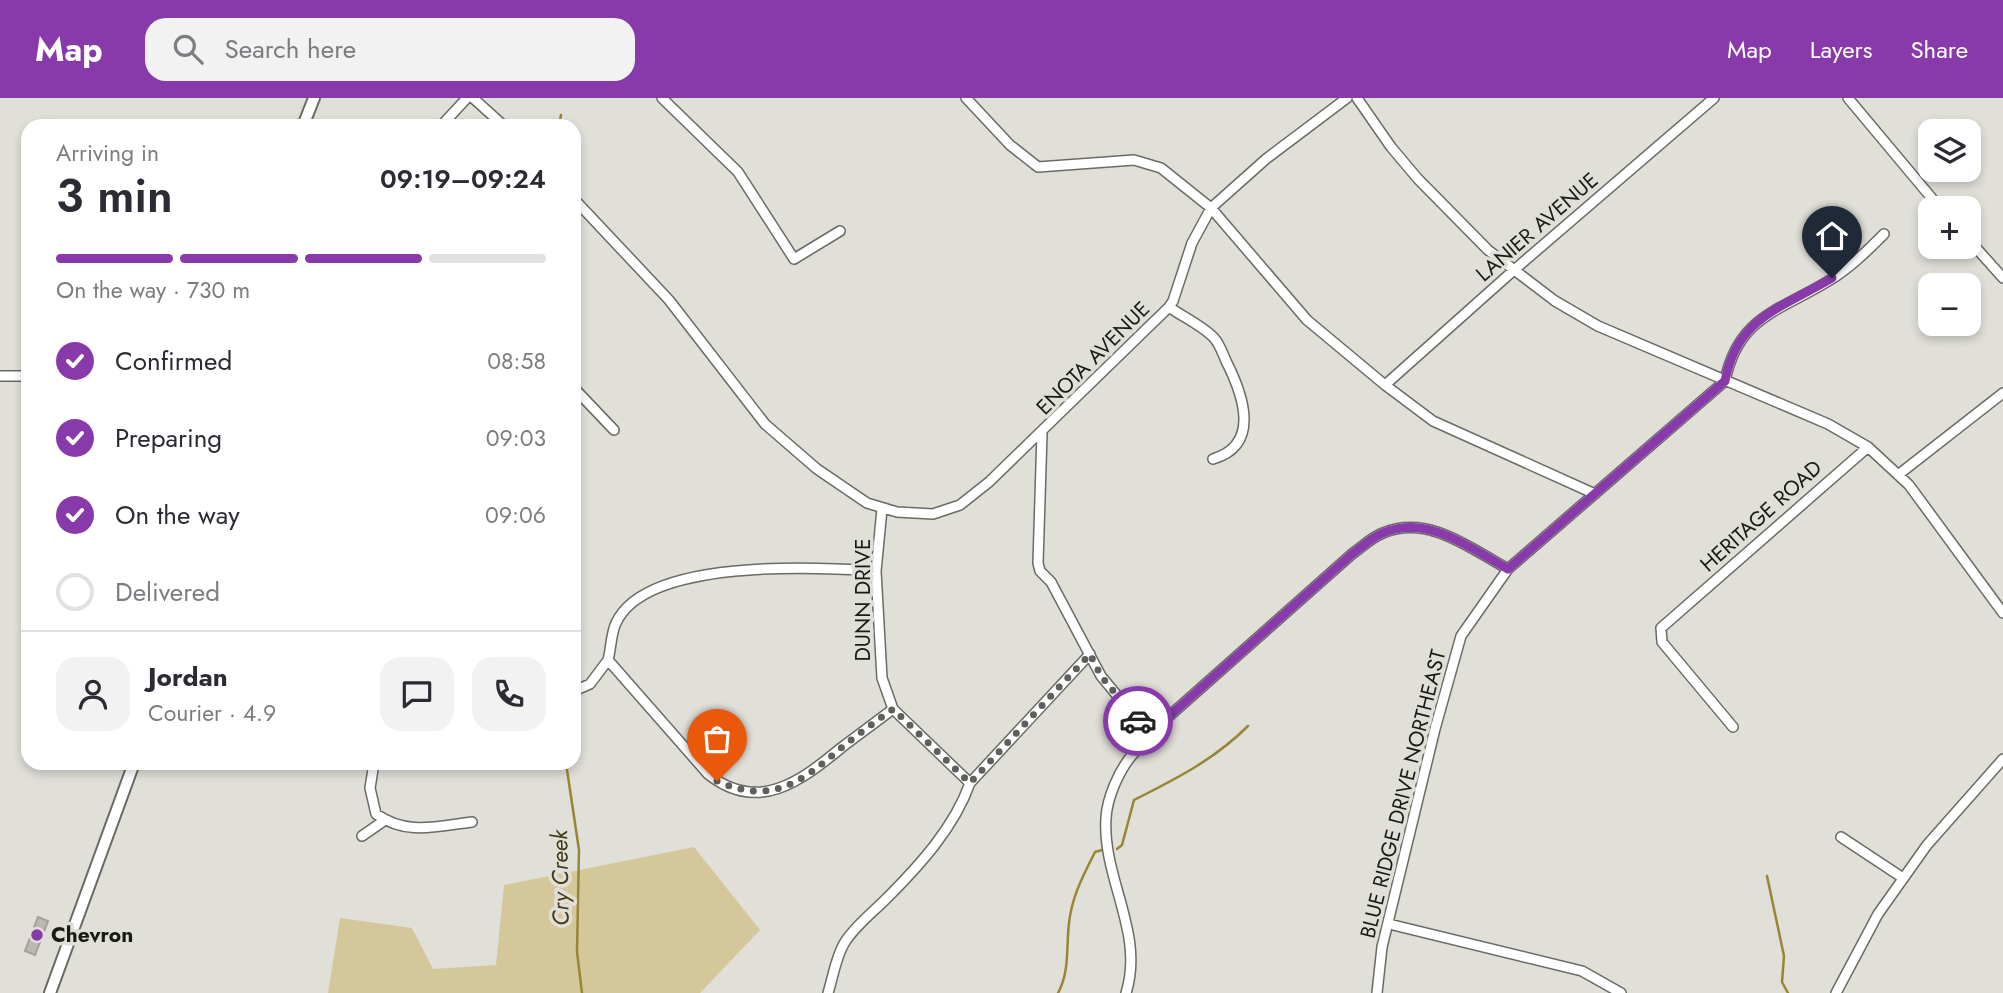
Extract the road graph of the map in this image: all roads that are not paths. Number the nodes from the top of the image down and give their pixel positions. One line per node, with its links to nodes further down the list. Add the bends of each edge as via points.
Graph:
1 (314, 98): 10 (main road)
2 (467, 98): 11 (street)
3 (473, 98): 12 (street)
4 (662, 98): 16 (street, via 738,172 794,259)
5 (966, 98): 15 (street, via 1038,167 1144,161 1180,180)
6 (1346, 98): 15 (street, ENOTA AVENUE, via 1266,159)
7 (1357, 98): 19 (street, via 1413,174)
8 (1714, 98): 19 (street, LANIER AVENUE)
9 (1848, 98): 13 (street)
10 (306, 119)
11 (448, 119)
12 (496, 119)
13 (1930, 196)
14 (581, 206): 34 (street, via 662,292 765,424 817,469)
15 (1212, 208): 21 (street, ENOTA AVENUE, via 1192,243); 25 (street, via 1307,320)
16 (840, 231)
17 (1884, 234): 24 (street, via 1832,278 1754,324 1730,356)
18 (1981, 253): 20 (street)
19 (1514, 270): 24 (street, via 1598,326); 25 (street, LANIER AVENUE)
20 (2003, 278)
21 (1169, 307): 29 (street, ENOTA AVENUE); 31 (street, via 1215,338 1245,414 1236,443 1224,456)
22 (0, 376): 23 (street)
23 (21, 376)
24 (1725, 381): 30 (street, via 1828,424); 33 (street, BLUE RIDGE DRIVE NORTHEAST)
25 (1385, 385): 33 (street, via 1433,421)
26 (2003, 393): 32 (street)
27 (581, 395): 28 (street)
28 (614, 430)
29 (1042, 433): 34 (street, via 960,505 933,514); 38 (street, ENOTA AVENUE, via 1038,563)
30 (1868, 447): 32 (street); 42 (street, HERITAGE ROAD, via 1661,628 1662,642)
31 (1213, 459)
32 (1898, 475): 37 (street)
33 (1595, 494): 35 (street, BLUE RIDGE DRIVE NORTHEAST)
34 (882, 509): 36 (street, DUNN DRIVE)
35 (1508, 569): 43 (street, via 1439,532 1408,529 1382,533 1352,554); 53 (street, BLUE RIDGE DRIVE NORTHEAST, via 1461,636)
36 (876, 571): 39 (street, via 801,566 680,580 639,597 616,622); 41 (street, DUNN DRIVE, via 882,678)
37 (2003, 612)
38 (1090, 654): 43 (street, ENOTA AVENUE, via 1101,676); 47 (street)
39 (608, 660): 40 (street, via 590,684); 41 (street, via 708,774 747,791 794,784)
40 (581, 688)
41 (893, 709): 47 (street, DUNN DRIVE)
42 (1733, 727)
43 (1149, 734): 56 (street, via 1122,770 1106,815 1106,838 1128,927 1132,974)
44 (2003, 759): 52 (street, via 1956,809)
45 (131, 770): 54 (main road)
46 (373, 770): 48 (street, via 370,788 376,814)
47 (970, 783): 55 (street, via 961,808 933,847 844,944)
48 (385, 821): 49 (street, via 407,829); 50 (street)
49 (472, 822)
50 (362, 836)
51 (1841, 837): 52 (street)
52 (1903, 878): 59 (street)
53 (1390, 924): 57 (street, BLUE RIDGE DRIVE NORTHEAST, via 1382,947); 58 (street, via 1582,971)
54 (50, 993)
55 (828, 993)
56 (1126, 993)
57 (1377, 993)
58 (1621, 993)
59 (1836, 993)

